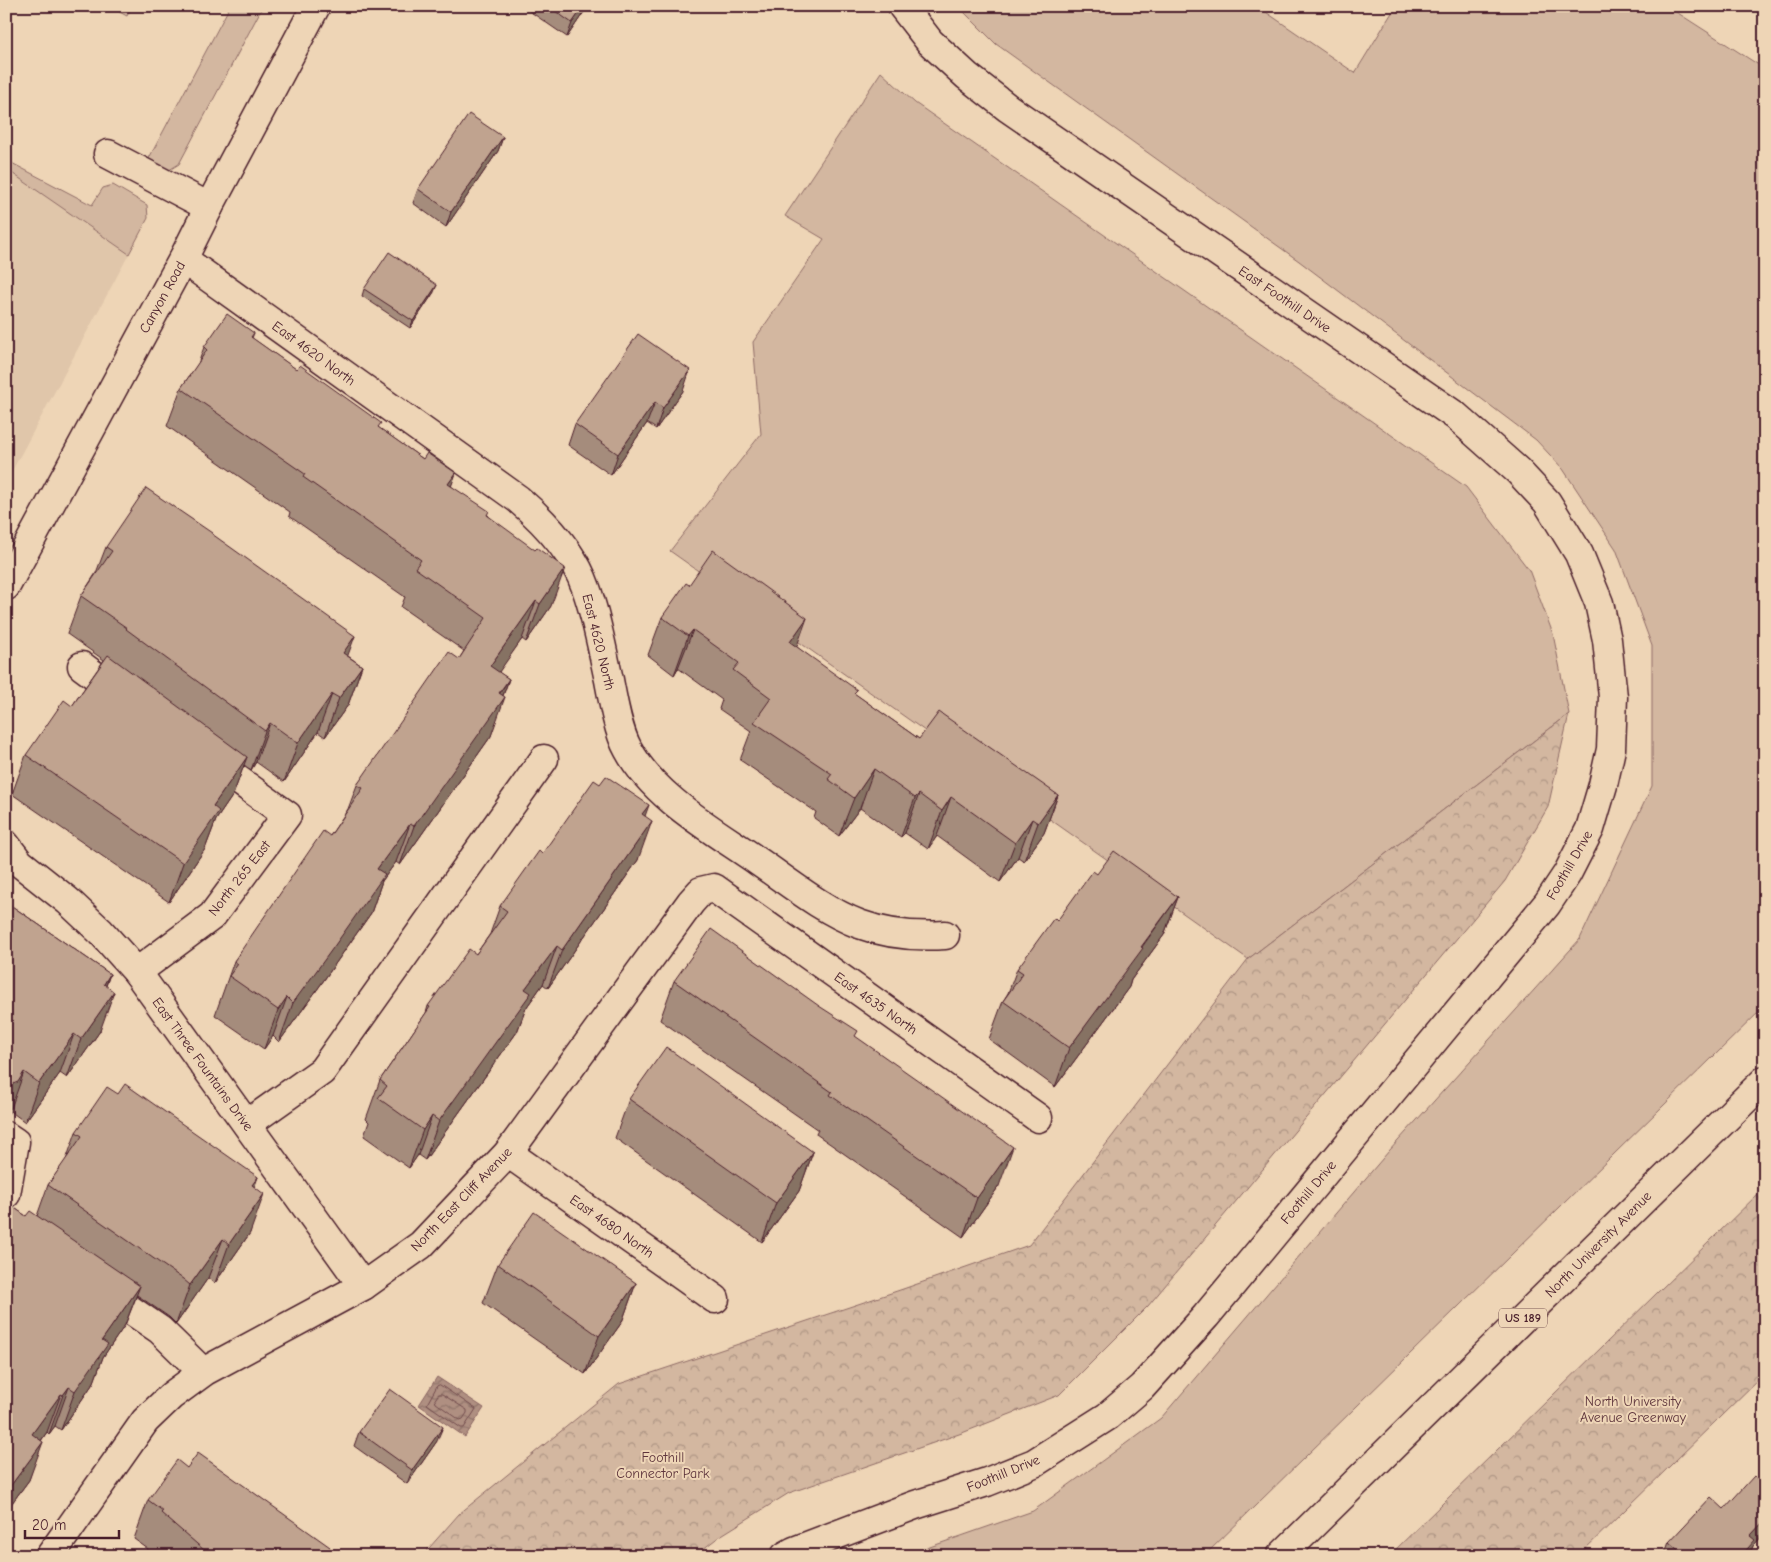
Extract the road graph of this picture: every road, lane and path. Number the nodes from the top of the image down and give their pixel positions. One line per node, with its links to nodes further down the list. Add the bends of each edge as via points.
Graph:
1 (316, 6): 4 (main road, Canyon Road)
2 (902, 6): 7 (main road, East Foothill Drive, via 930,42 1008,108 1456,416 1518,471 1548,502 1579,554 1599,603)
3 (108, 154): 4 (main road)
4 (209, 207): 5 (main road, Canyon Road)
5 (183, 260): 6 (main road, Canyon Road); 14 (main road, East 4620 North, via 538,516 573,561 586,586 628,749 658,788 821,905 859,924 902,935)
6 (6, 586)
7 (1607, 640): 27 (main road, Foothill Drive, via 1613,697 1611,749 1590,829 1567,874 1514,945 1206,1316 1142,1387 1114,1411 1034,1462)
8 (82, 666): 9 (main road)
9 (145, 712)
10 (192, 746): 15 (main road, North 265 East, via 287,815 212,916)
11 (544, 759): 18 (main road, via 322,1071)
12 (11, 856): 15 (main road, East Three Fountains Drive, via 68,901)
13 (714, 888): 17 (main road, East 4635 North); 20 (main road, North East Cliff Avenue, via 701,891 691,902)
14 (945, 935)
15 (137, 972): 18 (main road, East Three Fountains Drive)
16 (1765, 1080): 28 (main road, North University Avenue / US 189)
17 (1038, 1118)
18 (247, 1124): 23 (main road, East Three Fountains Drive)
19 (6, 1136): 21 (main road, via 15,1142)
20 (508, 1153): 23 (main road, North East Cliff Avenue, via 421,1245); 24 (main road, East 4680 North)
21 (6, 1194)
22 (80, 1275): 25 (main road, via 160,1330)
23 (363, 1286): 25 (main road, North East Cliff Avenue)
24 (715, 1299)
25 (203, 1372): 26 (main road, North East Cliff Avenue, via 170,1396 145,1421)
26 (50, 1556)
27 (786, 1556)
28 (1281, 1556)

